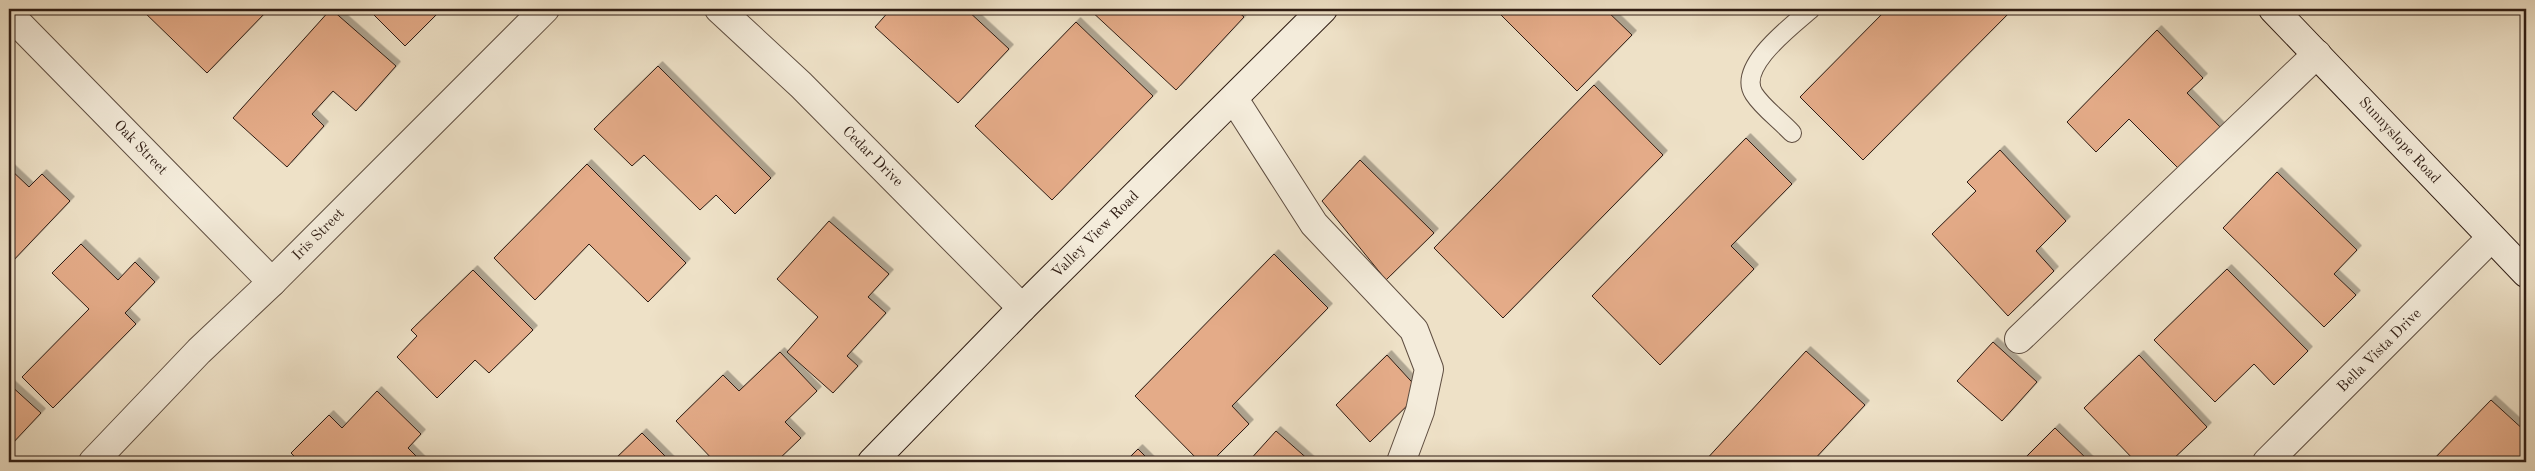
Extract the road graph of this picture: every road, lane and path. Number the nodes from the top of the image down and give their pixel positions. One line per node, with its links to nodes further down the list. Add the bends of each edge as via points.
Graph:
1 (545, 9): 12 (street, Iris Street)
2 (720, 9): 13 (street, Cedar Drive, via 801,85)
3 (1323, 9): 8 (street, Valley View Road)
4 (1810, 9): 9 (lane, via 1762,55 1750,74 1752,92)
5 (2273, 9): 7 (street, Sunnyslope Road)
6 (9, 14): 12 (street, Oak Street)
7 (2317, 54): 10 (street, Sunnyslope Road); 14 (street)
8 (1234, 99): 13 (street, Valley View Road); 17 (street, via 1314,224 1414,330 1429,369 1420,411)
9 (1792, 133)
10 (2491, 238): 11 (street, Sunnyslope Road); 18 (street, Bella Vista Drive)
11 (2526, 273)
12 (272, 282): 15 (street, Iris Street, via 199,351)
13 (1022, 308): 16 (street, Valley View Road)
14 (2019, 339)
15 (93, 462)
16 (872, 462)
17 (1401, 462)
18 (2267, 462)

